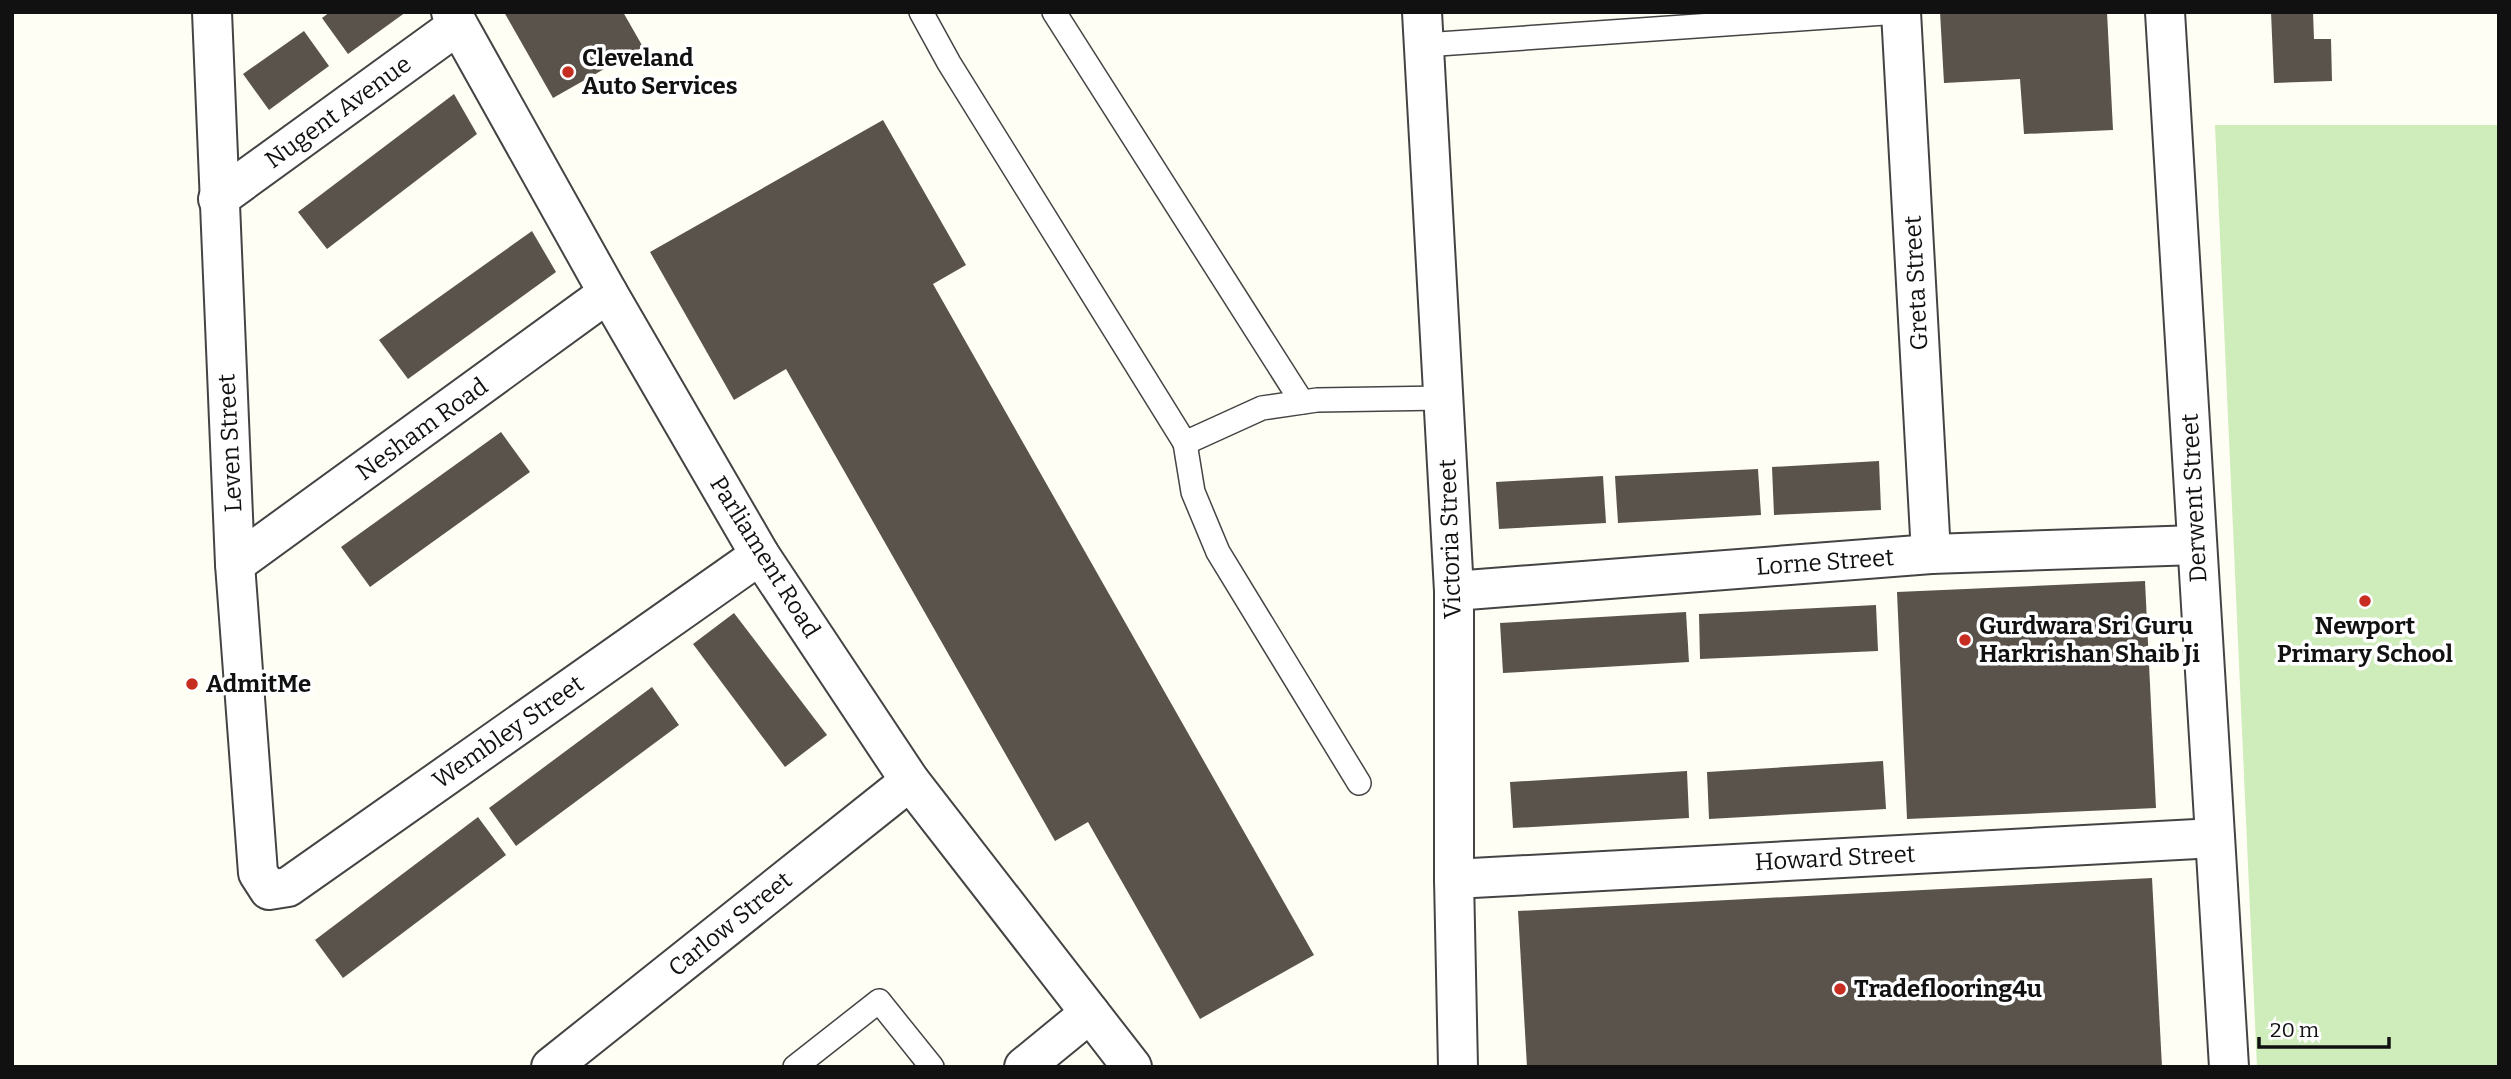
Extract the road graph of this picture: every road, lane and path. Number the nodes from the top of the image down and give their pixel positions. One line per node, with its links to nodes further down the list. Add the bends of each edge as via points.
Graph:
1 (212, 12): 8 (street, Leven Street)
2 (921, 12): 12 (lane)
3 (1054, 12): 11 (lane)
4 (1900, 12): 7 (lane); 14 (street, Greta Street)
5 (2165, 12): 13 (street, Derwent Street)
6 (455, 18): 8 (street, Nugent Avenue); 9 (street, Parliament Road)
7 (1423, 28): 10 (street, Victoria Street)
8 (218, 199): 16 (street, Leven Street)
9 (608, 293): 15 (street, Parliament Road); 16 (street, Nesham Road)
10 (1443, 398): 11 (lane); 17 (street, Victoria Street)
11 (1302, 402): 12 (lane, via 1262,408)
12 (1185, 443): 19 (lane, via 1194,492 1218,552)
13 (2197, 545): 14 (street, Lorne Street); 20 (street, Derwent Street)
14 (1931, 554): 17 (street, Lorne Street)
15 (761, 555): 18 (street, Parliament Road); 21 (street, Wembley Street, via 288,887 270,890)
16 (236, 564): 21 (street, Leven Street)
17 (1454, 591): 22 (street, Victoria Street)
18 (910, 781): 23 (street, Parliament Road); 24 (street, Carlow Street)
19 (1359, 783)
20 (2216, 838): 22 (street, Howard Street); 30 (street, Derwent Street)
21 (258, 873)
22 (1454, 879): 29 (street, Victoria Street)
23 (1090, 1013): 27 (street); 28 (street, Parliament Road)
24 (551, 1067)
25 (795, 1067): 26 (lane, via 879,1001)
26 (932, 1067)
27 (1024, 1067)
28 (1132, 1067)
29 (1458, 1067)
30 (2229, 1067)

